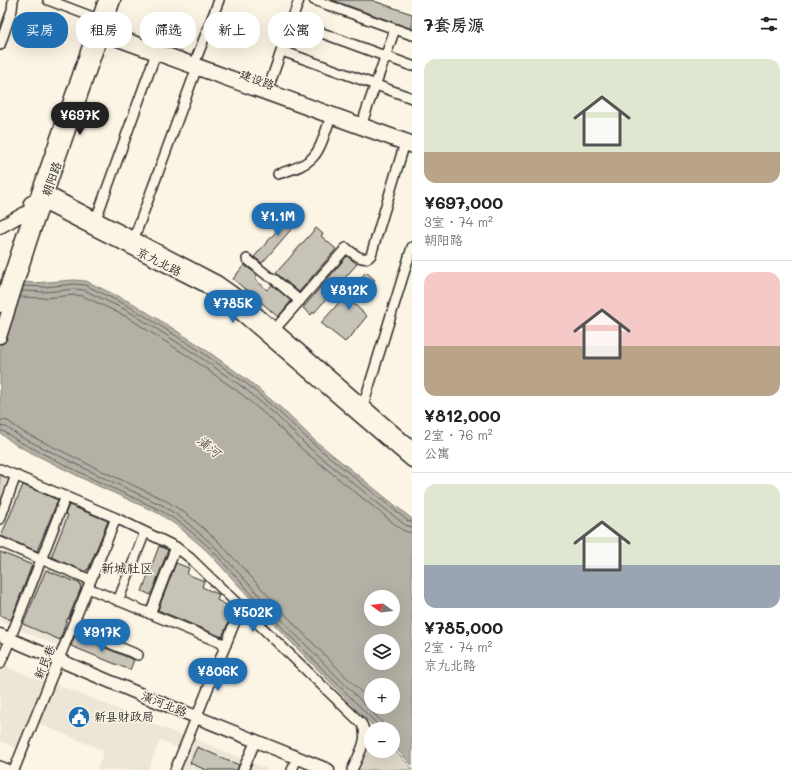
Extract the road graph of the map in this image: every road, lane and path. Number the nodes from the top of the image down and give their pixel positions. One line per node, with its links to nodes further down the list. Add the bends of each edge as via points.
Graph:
1 (13, 0): 16 (street)
2 (48, 0): 11 (street)
3 (105, 0): 8 (main road, 朝阳路)
4 (114, 0): 9 (main road, 朝阳路)
5 (219, 0): 23 (street)
6 (300, 0): 10 (street)
7 (314, 0): 12 (street)
8 (103, 12)
9 (108, 12)
10 (296, 12)
11 (76, 16)
12 (396, 29): 14 (street); 22 (street)
13 (324, 34): 22 (street)
14 (412, 35)
15 (132, 42): 23 (street, 建设路)
16 (0, 45)
17 (132, 45): 21 (street, 建设路)
18 (92, 48): 32 (main road, 朝阳路)
19 (283, 48): 20 (street)
20 (282, 51): 25 (street); 26 (street)
21 (155, 56): 23 (street, 建设路); 34 (street)
22 (386, 56): 24 (street); 25 (street)
23 (196, 66): 26 (street, 建设路); 28 (street, 建设路); 36 (street)
24 (412, 66)
25 (376, 85): 27 (street); 29 (street)
26 (268, 89): 29 (street, 建设路)
27 (412, 98)
28 (330, 119): 30 (street, 建设路); 31 (street, via 318,151 310,161)
29 (362, 123): 30 (street, 建设路)
30 (410, 145): 40 (street, via 369,258 360,258 346,248)
31 (278, 174)
32 (39, 201): 33 (main road); 34 (main road, 京九北路); 35 (main road); 39 (main road, 朝阳路); 46 (main road, 京九北路, via 212,290)
33 (0, 219)
34 (96, 219): 36 (main road, 京九北路)
35 (0, 227)
36 (134, 238): 42 (main road, 京九北路, via 217,282)
37 (412, 247): 44 (street)
38 (247, 259): 40 (street)
39 (19, 263): 41 (main road, 朝阳路); 43 (main road, 朝阳路)
40 (300, 301): 42 (street)
41 (0, 306)
42 (274, 330): 44 (main road, 京九北路)
43 (0, 337)
44 (363, 406): 45 (main road, 京九北路)
45 (412, 447)
46 (412, 461)
47 (0, 469): 48 (street)
48 (16, 475): 49 (street); 51 (street)
49 (66, 496): 50 (street); 55 (street)
50 (116, 518): 52 (street); 56 (street, 新民巷)
51 (0, 519)
52 (145, 532): 54 (street); 57 (street)
53 (0, 542): 55 (street)
54 (176, 547): 58 (street); 59 (street)
55 (41, 559): 56 (street); 61 (street)
56 (89, 584): 57 (street); 60 (street, 新民巷)
57 (118, 601): 59 (street)
58 (241, 606): 62 (street); 76 (street, via 363,725 365,737)
59 (150, 614): 62 (street)
60 (72, 627): 63 (street); 64 (street, 新民巷)
61 (4, 640): 64 (main road, 潢河北路); 65 (street)
62 (226, 645): 66 (street)
63 (138, 655)
64 (58, 663): 66 (main road, 潢河北路); 71 (street, 新民巷)
65 (0, 664)
66 (195, 720): 67 (main road, 潢河北路); 72 (street); 75 (main road, 潢河北路)
67 (253, 747): 69 (main road, 潢河北路); 73 (street)
68 (0, 766): 70 (street)
69 (293, 767): 74 (main road, 潢河北路)
70 (10, 770)
71 (14, 770)
72 (175, 770)
73 (243, 770)
74 (311, 770)
75 (328, 770)
76 (352, 770)

